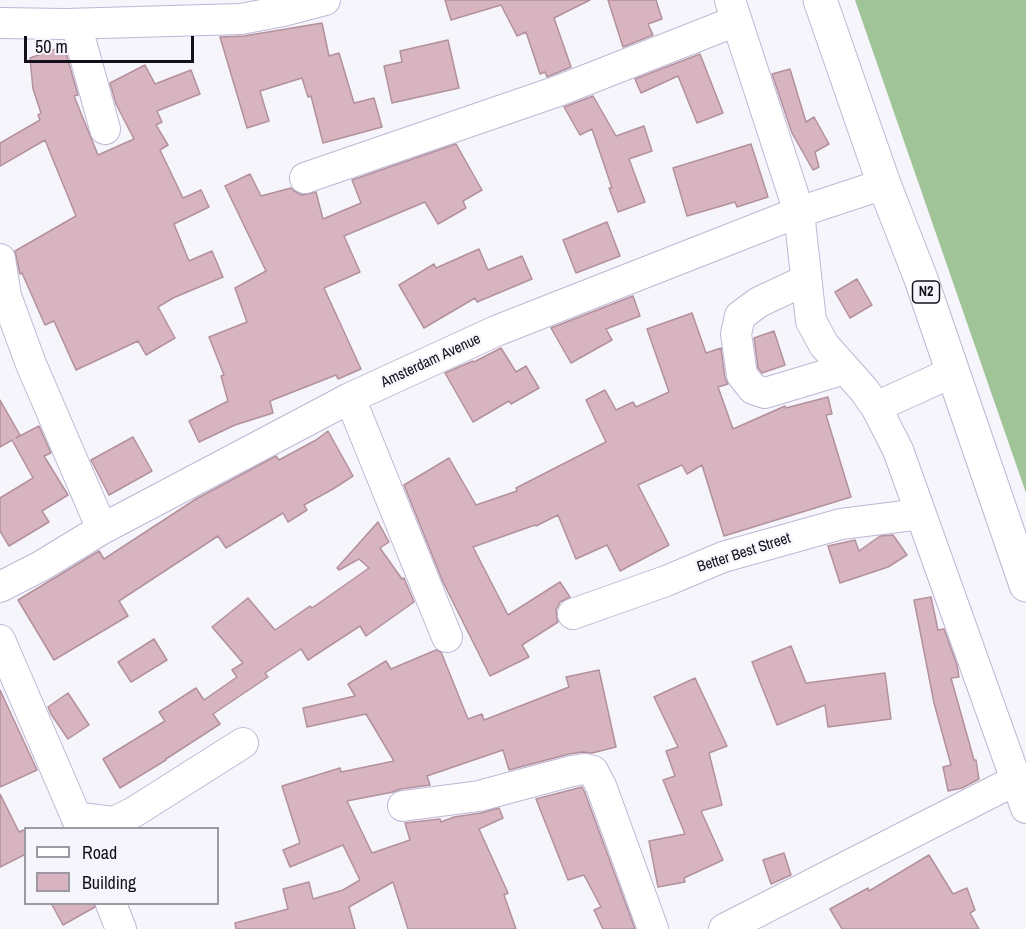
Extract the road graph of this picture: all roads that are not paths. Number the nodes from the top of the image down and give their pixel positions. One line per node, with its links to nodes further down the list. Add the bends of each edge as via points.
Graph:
1 (325, 0): 3 (street, via 293,9)
2 (820, 0): 9 (highway, N2)
3 (239, 10): 5 (street)
4 (733, 10): 8 (street, via 558,90); 10 (street)
5 (67, 16): 6 (street); 7 (street)
6 (0, 23)
7 (105, 129)
8 (305, 178)
9 (884, 184): 10 (street, Amsterdam Avenue); 14 (highway, N2)
10 (799, 212): 12 (street); 15 (street, Amsterdam Avenue, via 496,331)
11 (0, 259): 18 (street, via 6,296 31,364)
12 (806, 280): 13 (street, via 811,321 824,345); 13 (street, via 759,302 740,316 736,334 742,375 753,389 765,393)
13 (845, 369): 16 (street)
14 (953, 372): 16 (street); 19 (highway, N2)
15 (350, 398): 18 (street, Amsterdam Avenue); 22 (street)
16 (876, 407): 17 (street, via 898,450)
17 (921, 514): 21 (street, Better Best Street, via 842,524 735,554); 25 (street)
18 (102, 529): 20 (street, Amsterdam Avenue)
19 (1026, 585)
20 (0, 587)
21 (573, 614)
22 (447, 637)
23 (0, 640): 28 (street)
24 (243, 743): 28 (street, via 114,822)
25 (1016, 780): 27 (street); 32 (street)
26 (403, 806): 31 (street, via 479,796 572,771 593,771)
27 (1026, 808)
28 (78, 823)
29 (112, 905): 30 (street)
30 (121, 929)
31 (653, 929)
32 (724, 929)

